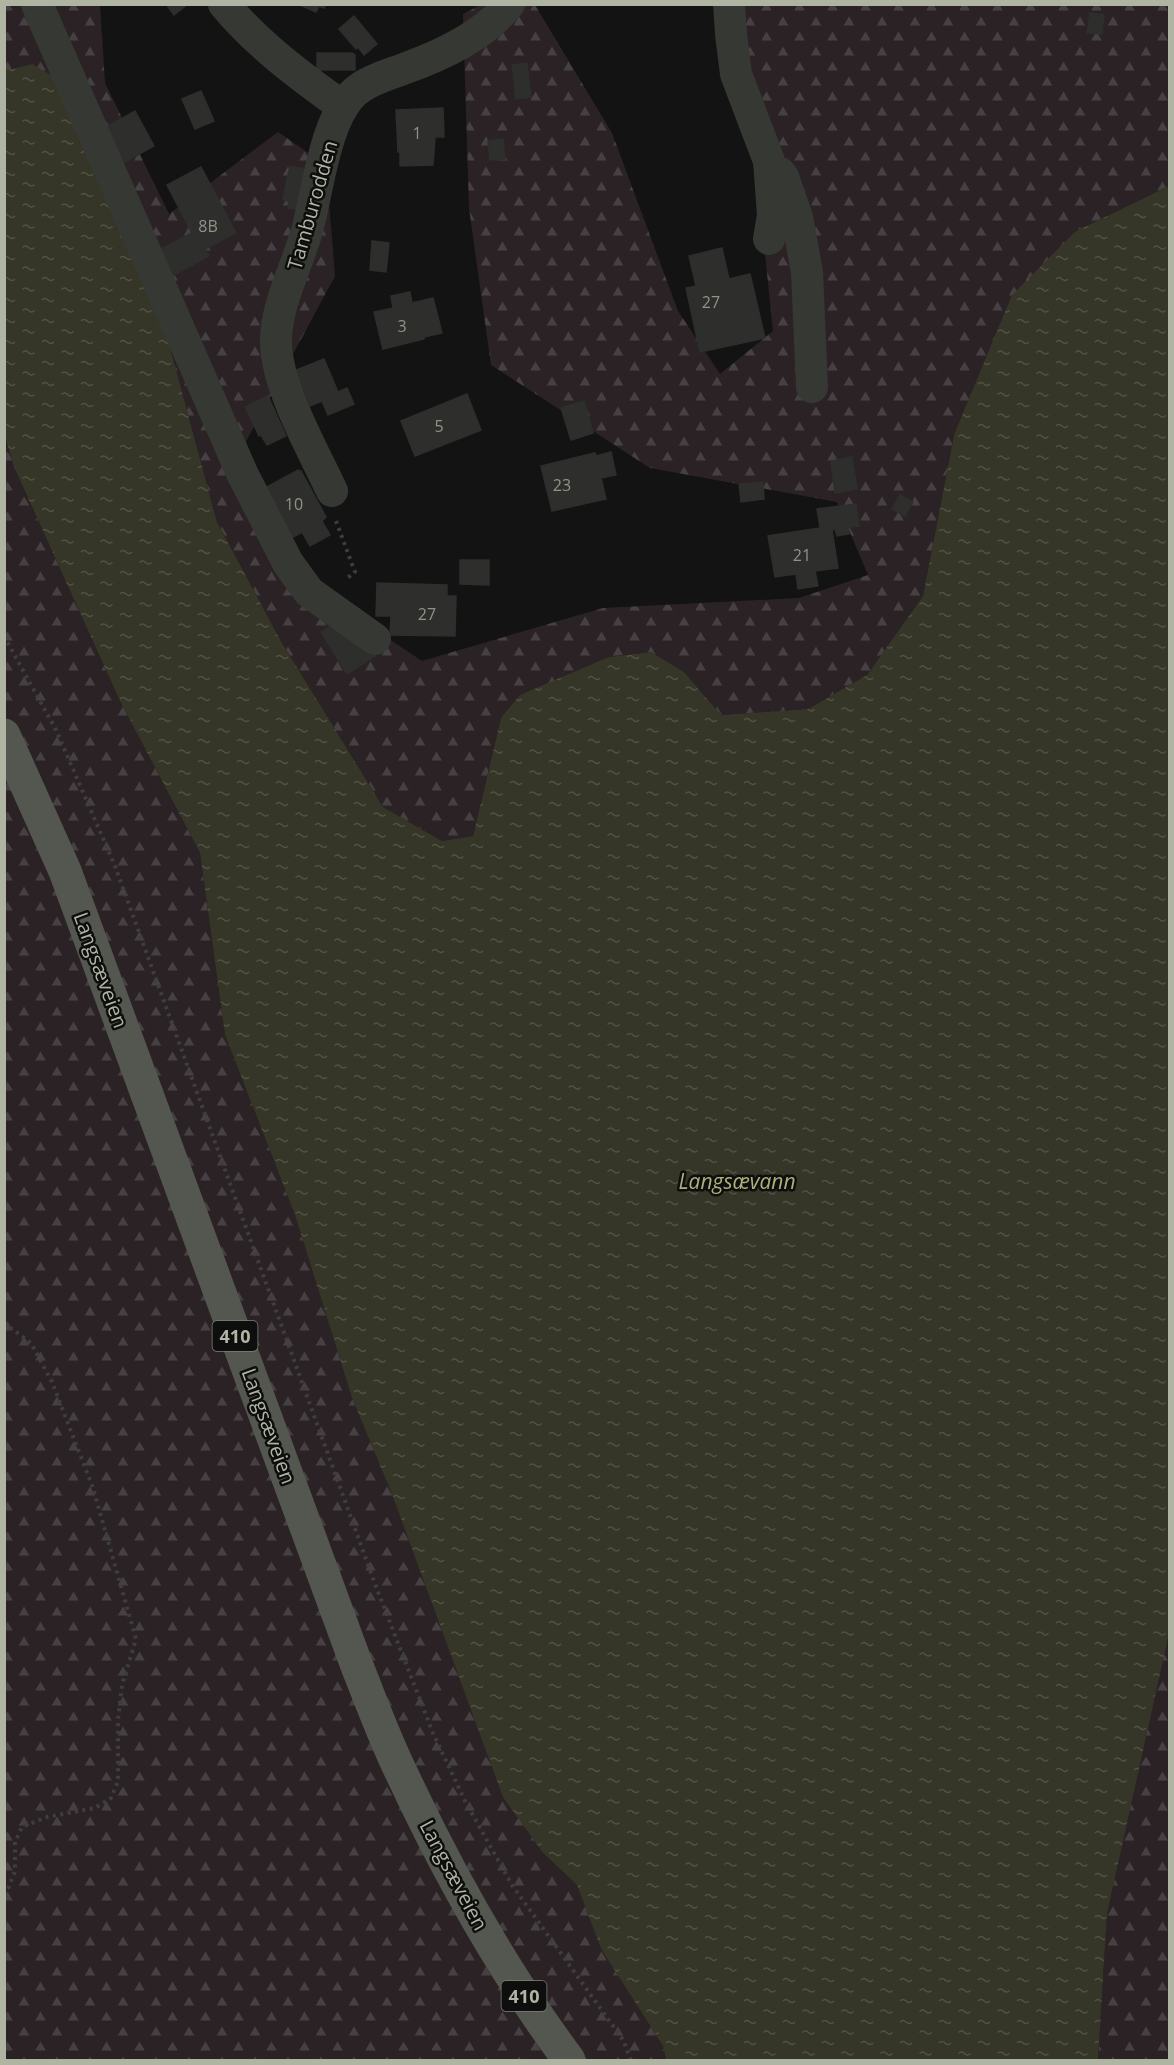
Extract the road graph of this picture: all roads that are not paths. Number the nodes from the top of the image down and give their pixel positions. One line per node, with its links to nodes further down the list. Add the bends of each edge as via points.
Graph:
1 (38, 4): 10 (street, via 237,463 288,563 309,592)
2 (224, 4): 5 (street, via 242,26)
3 (509, 4): 5 (street, Tamburodden, via 473,37 371,82)
4 (729, 4): 6 (street, via 736,74)
5 (342, 106): 9 (street, Tamburodden, via 322,160 307,232 282,305 276,343 285,388)
6 (769, 161): 7 (street, via 773,215); 8 (street, via 783,177 797,216 807,272)
7 (769, 239)
8 (812, 387)
9 (332, 491)
10 (375, 639)
11 (4, 735): 12 (main road, Langsæveien / 410, via 65,871 352,1655 400,1770 476,1919)
12 (568, 2061)

